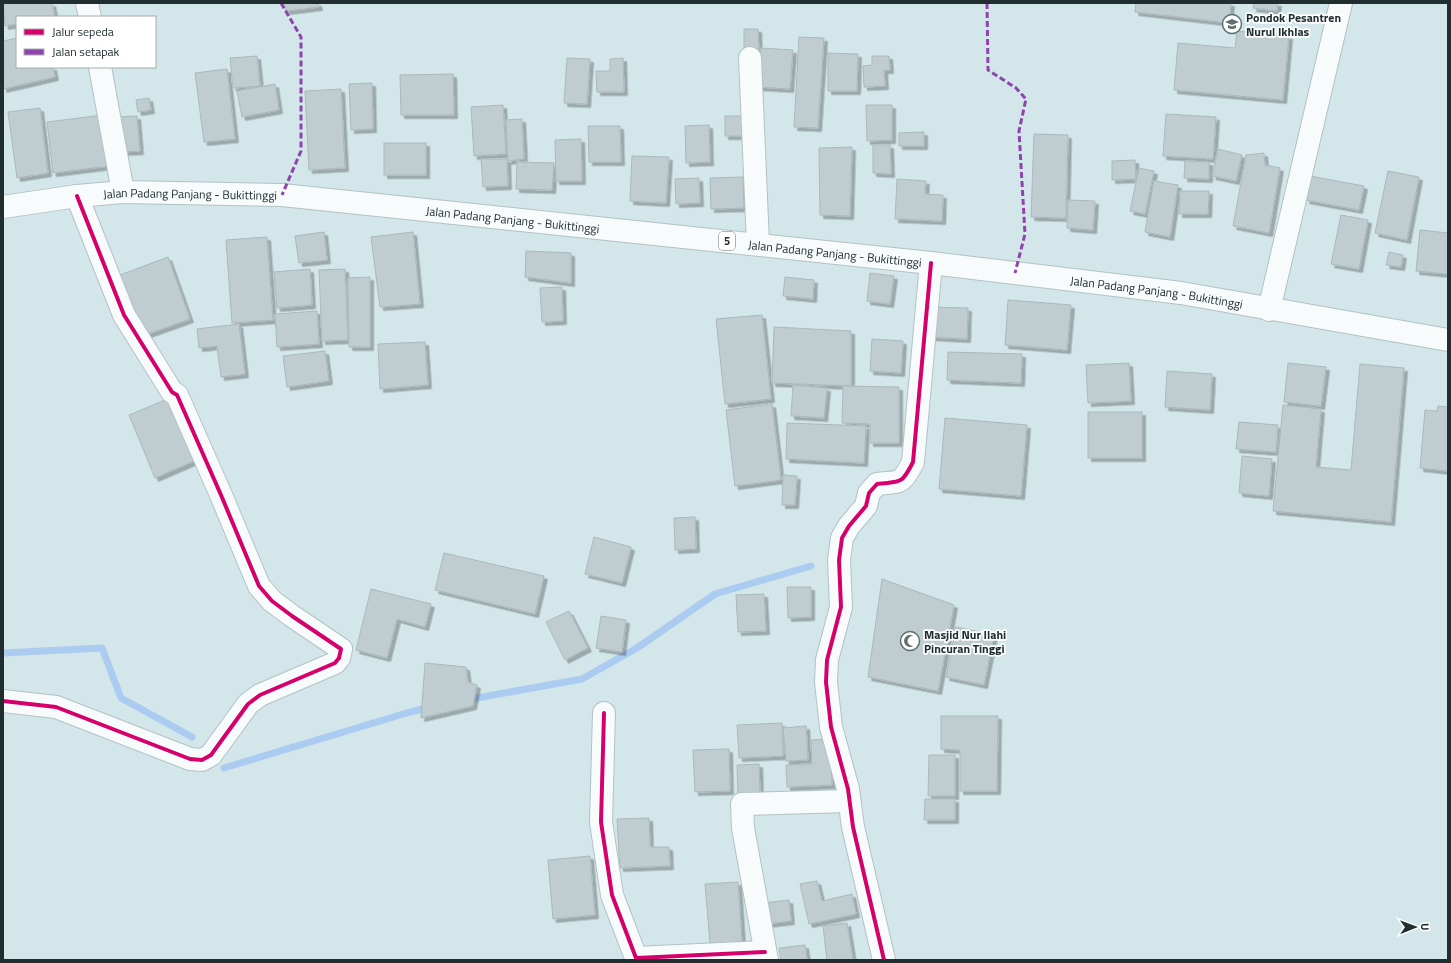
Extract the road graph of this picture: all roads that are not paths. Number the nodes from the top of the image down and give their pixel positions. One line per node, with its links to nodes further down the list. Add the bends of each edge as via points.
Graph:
1 (87, 3): 3 (main road)
2 (1341, 3): 11 (main road)
3 (90, 16)
4 (750, 58): 9 (main road)
5 (100, 68): 6 (main road)
6 (124, 192): 7 (main road, Jalan Padang Panjang - Bukittinggi / 5); 9 (main road, Jalan Padang Panjang - Bukittinggi / 5, via 282,195)
7 (77, 196): 8 (main road, Jalan Padang Panjang - Bukittinggi / 5); 13 (main road, via 124,316 172,392 177,395 259,586 272,601 340,649 340,654 335,663 260,695 248,704 216,749 202,760 190,759 56,707)
8 (3, 207)
9 (758, 244): 10 (main road, Jalan Padang Panjang - Bukittinggi / 5)
10 (932, 263): 11 (main road, Jalan Padang Panjang - Bukittinggi / 5, via 1181,293); 15 (main road, via 913,462 907,474 896,484 877,484 869,493 866,506 842,538 839,560 841,607 827,660 826,682 832,727)
11 (1270, 310): 12 (main road, Jalan Padang Panjang - Bukittinggi / 5)
12 (1448, 340)
13 (3, 701)
14 (604, 713): 17 (main road, via 600,822 612,895)
15 (849, 800): 16 (main road, via 742,804); 18 (main road, via 854,835)
16 (766, 956): 17 (main road)
17 (636, 959)
18 (884, 960)

